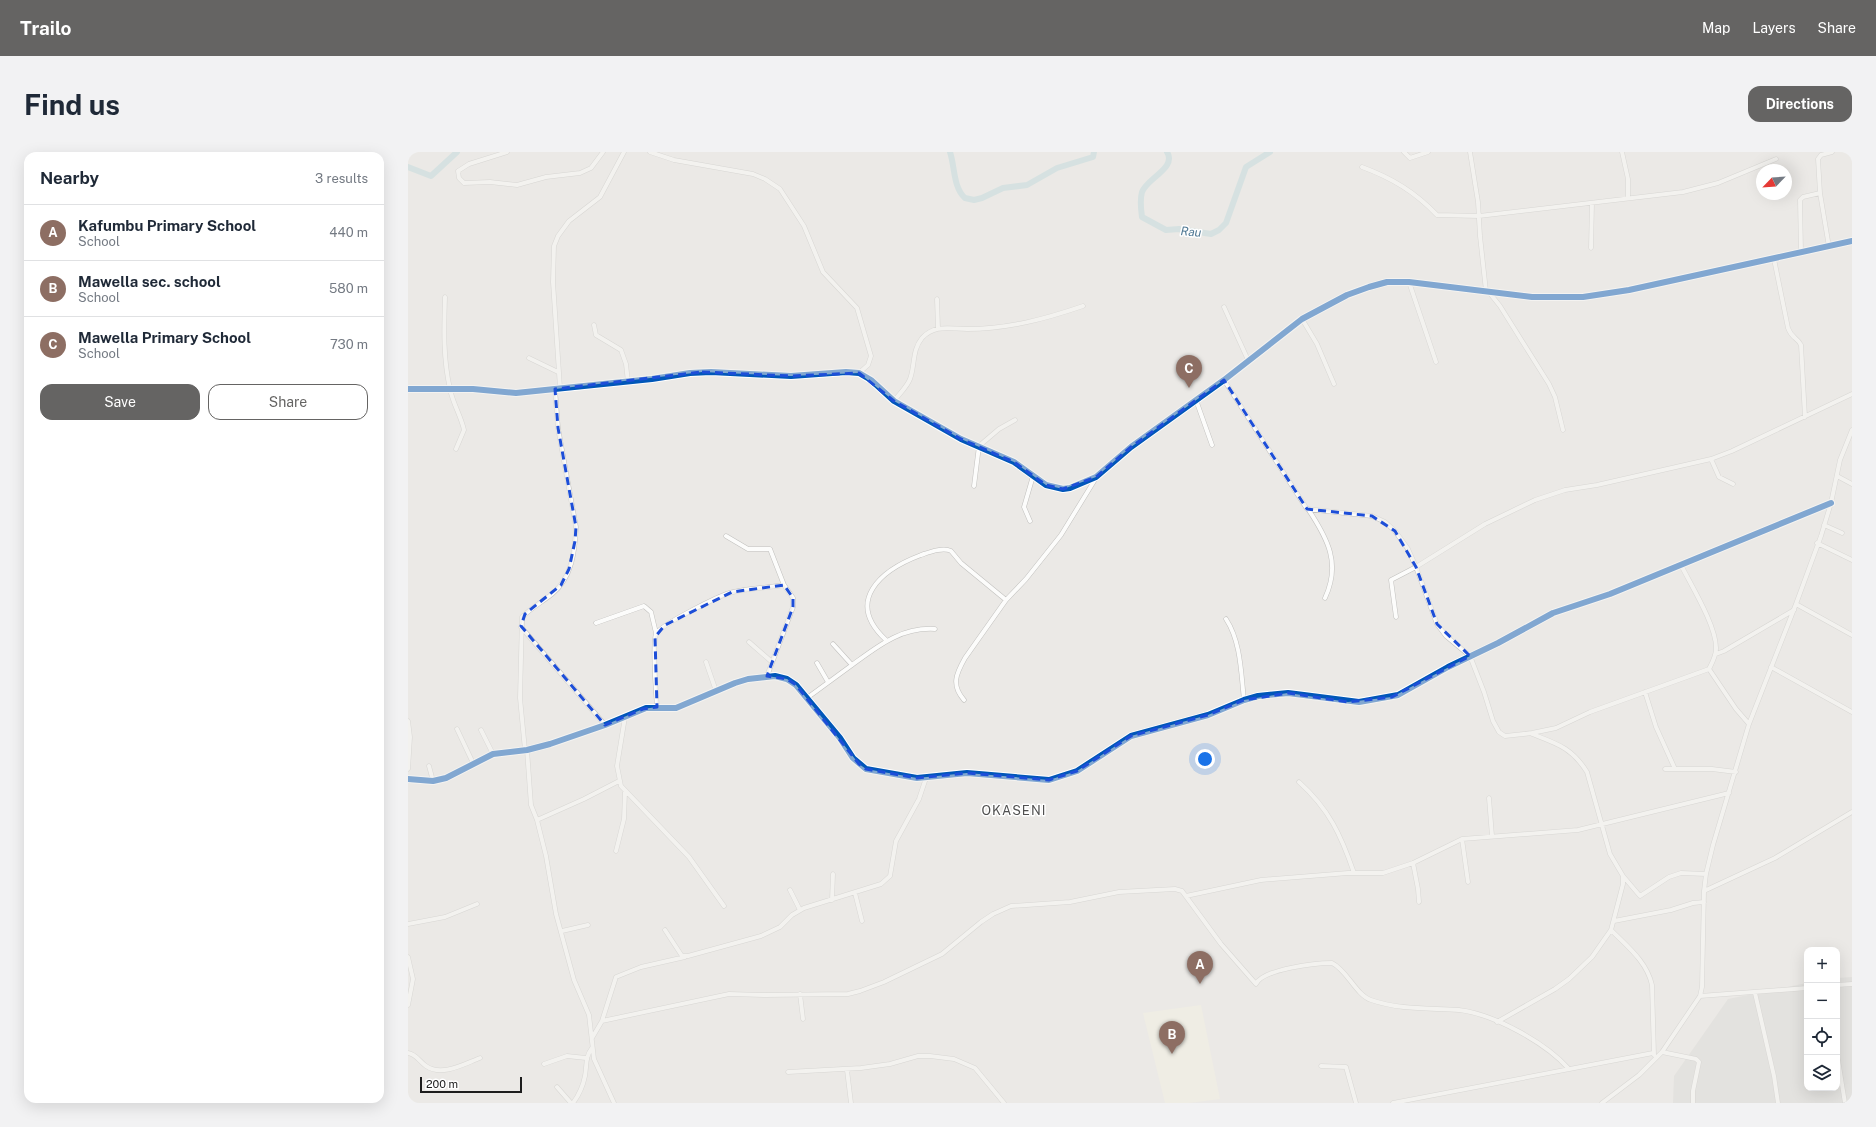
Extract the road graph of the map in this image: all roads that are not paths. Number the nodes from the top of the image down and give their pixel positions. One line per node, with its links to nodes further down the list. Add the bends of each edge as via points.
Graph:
1 (507, 152): 2 (street, via 465,165 458,171 459,178 464,183 521,184 546,177 580,173 591,168)
2 (603, 152)
3 (624, 152): 34 (street, via 600,197 569,221 554,246 552,282)
4 (650, 152): 35 (street, via 674,160 753,174 780,189 804,226 823,272 858,308 871,356 868,365)
5 (1404, 152): 10 (street, via 1408,158)
6 (1428, 152): 10 (street)
7 (1470, 152): 16 (street)
8 (1622, 152): 14 (street, via 1628,179)
9 (1832, 152): 13 (street, via 1821,155 1818,159)
10 (1419, 154)
11 (1776, 159): 14 (street, via 1698,189)
12 (1362, 167): 16 (street, via 1380,173 1409,189 1437,215)
13 (1820, 192): 18 (street); 20 (street, via 1800,200)
14 (1628, 198): 15 (street)
15 (1592, 203): 16 (street); 19 (street)
16 (1479, 216): 23 (street)
17 (1852, 241): 18 (street)
18 (1829, 247): 20 (street)
19 (1591, 248)
20 (1801, 252): 21 (street)
21 (1774, 259): 23 (street, via 1629,290 1583,297 1532,298); 46 (street, via 1788,328 1791,336 1801,345)
22 (1409, 282): 23 (street); 28 (street, via 1387,282 1369,287 1335,301); 33 (street)
23 (1487, 291): 48 (street, via 1500,306 1542,371 1555,397)
24 (445, 297): 42 (street, via 443,344)
25 (937, 299): 30 (street)
26 (1083, 306): 30 (street, via 1052,317 1004,326 980,329)
27 (1224, 307): 32 (street)
28 (1302, 319): 32 (street); 38 (street, via 1317,344)
29 (594, 325): 37 (street, via 596,335 621,350)
30 (938, 328): 45 (street, via 918,342 910,379)
31 (529, 358): 34 (street)
32 (1248, 360): 36 (street)
33 (1436, 362)
34 (558, 372): 39 (street)
35 (859, 373): 37 (street, via 791,376 712,372); 45 (street, via 871,380)
36 (1224, 380): 44 (street); 61 (street)
37 (628, 382): 39 (street)
38 (1334, 384)
39 (560, 388): 41 (street)
40 (408, 389): 42 (street)
41 (554, 389): 42 (street, via 516,393 473,389); 78 (street, via 558,428 576,527 575,541 569,569 561,585 522,617)
42 (450, 390): 52 (street, via 464,430)
43 (1852, 394): 46 (street)
44 (1196, 400): 51 (street); 56 (street, via 1130,447)
45 (894, 401): 50 (street, via 961,439)
46 (1805, 417): 53 (street)
47 (1015, 420): 50 (street, via 999,429)
48 (1563, 430)
49 (1852, 430): 55 (street)
50 (979, 446): 54 (street, via 1014,462); 59 (street)
51 (1212, 446)
52 (456, 449)
53 (1711, 459): 57 (street, via 1719,477); 69 (street, via 1548,494 1485,524)
54 (1033, 476): 56 (street, via 1046,485 1063,489 1081,485); 62 (street, via 1024,507)
55 (1837, 476): 58 (street); 60 (street)
56 (1096, 477): 72 (street, via 1061,535 1026,580)
57 (1733, 484)
58 (1852, 484)
59 (974, 486)
60 (1831, 503): 63 (street); 68 (street)
61 (1308, 509): 69 (street, via 1358,513 1385,522 1403,541); 71 (street, via 1331,553 1333,577)
62 (1030, 521)
63 (1824, 525): 64 (street); 66 (street)
64 (1842, 533)
65 (726, 536): 70 (street, via 748,549 770,549)
66 (1817, 544): 67 (street); 73 (street)
67 (1852, 560)
68 (1681, 565): 85 (street, via 1712,630); 86 (street, via 1610,594 1553,613)
69 (1416, 567): 75 (street, via 1391,580); 86 (street, via 1437,624 1446,636)
70 (784, 585): 80 (street, via 727,593 671,621); 88 (street, via 793,598 793,607)
71 (1325, 598)
72 (1006, 600): 82 (street, via 961,563 951,551 941,550 924,555 888,572 872,588 868,596 869,615); 98 (street, via 960,668 956,689)
73 (1796, 604): 74 (street); 81 (street)
74 (1794, 610): 85 (street); 91 (street)
75 (1396, 617)
76 (1226, 619): 99 (street, via 1234,633)
77 (596, 623): 80 (street, via 644,606 651,612)
78 (521, 626): 105 (street); 109 (street, via 520,698)
79 (935, 630): 82 (street, via 912,630)
80 (656, 633): 100 (street)
81 (1852, 635)
82 (886, 640): 90 (street)
83 (750, 642): 88 (street)
84 (833, 644): 90 (street)
85 (1716, 654): 92 (street)
86 (1470, 656): 99 (street, via 1392,697 1348,702 1288,693); 108 (street, via 1499,732 1505,736)
87 (706, 662): 95 (street)
88 (772, 662): 93 (street)
89 (817, 663): 94 (street)
90 (852, 665): 94 (street)
91 (1771, 667): 101 (street); 104 (street)
92 (1709, 669): 96 (street); 104 (street)
93 (767, 676): 95 (street, via 735,683); 97 (street, via 791,681)
94 (828, 682): 97 (street)
95 (716, 691): 100 (street, via 676,708)
96 (1645, 692): 108 (street, via 1590,712 1566,724); 115 (street, via 1656,727)
97 (807, 698): 117 (street, via 859,764 866,769)
98 (964, 700)
99 (1244, 700): 117 (street, via 1208,715 1132,736 1081,769 1049,780 983,774 952,774)
100 (657, 707): 102 (street, via 646,708)
101 (1852, 712)
102 (625, 717): 105 (street); 120 (street, via 617,766)
103 (408, 721): 113 (street)
104 (1749, 724): 116 (street)
105 (605, 725): 109 (street)
106 (457, 729): 111 (street)
107 (481, 730): 110 (street)
108 (1532, 733): 127 (street, via 1561,745 1580,760 1587,772)
109 (526, 750): 110 (street); 126 (street, via 531,805)
110 (493, 754): 111 (street)
111 (473, 763): 119 (street, via 446,778)
112 (429, 766): 119 (street)
113 (408, 769)
114 (1665, 769): 115 (street)
115 (1675, 769): 116 (street)
116 (1736, 772): 123 (street)
117 (926, 778): 139 (street, via 896,841 890,876 881,884)
118 (408, 779): 119 (street)
119 (433, 781)
120 (619, 781): 122 (street); 126 (street)
121 (1299, 782): 132 (street, via 1332,820 1346,848)
122 (625, 792): 130 (street, via 624,819); 145 (street, via 689,857)
123 (1729, 793): 127 (street); 134 (street)
124 (1489, 798): 128 (street)
125 (1852, 812): 138 (street, via 1775,858)
126 (537, 820): 153 (street, via 556,914)
127 (1602, 824): 128 (street, via 1562,832); 135 (street, via 1610,854)
128 (1492, 836): 129 (street)
129 (1462, 839): 131 (street); 136 (street)
130 (616, 851)
131 (1413, 863): 132 (street, via 1376,874); 142 (street)
132 (1354, 873): 140 (street, via 1261,880)
133 (833, 874): 141 (street)
134 (1706, 874): 135 (street, via 1682,873 1669,876 1640,896); 138 (street)
135 (1623, 876): 148 (street, via 1622,893)
136 (1468, 882)
137 (790, 890): 146 (street)
138 (1704, 891): 143 (street)
139 (855, 893): 141 (street); 147 (street)
140 (1186, 896): 160 (street, via 1182,891 1175,889 1144,890 1119,892 1070,902 1011,906 981,922 942,954 872,988 848,994); 165 (street, via 1220,944 1256,984 1260,978 1273,972 1332,963 1370,1000 1411,1009 1467,1011)
141 (832, 900): 146 (street)
142 (1419, 902)
143 (1704, 902): 148 (street); 161 (street)
144 (477, 904): 149 (street, via 445,916)
145 (724, 906)
146 (800, 910): 154 (street, via 780,927 761,936)
147 (862, 921)
148 (1614, 921): 152 (street)
149 (408, 924)
150 (588, 925): 153 (street)
151 (665, 930): 154 (street, via 682,956)
152 (1611, 930): 165 (street, via 1592,957 1569,979 1537,1001); 170 (street, via 1642,962 1650,975)
153 (562, 931): 166 (street, via 574,980 589,1015)
154 (686, 956): 164 (street, via 641,967 616,977)
155 (408, 957): 162 (street, via 413,979)
156 (1852, 984): 157 (street)
157 (1840, 985)
158 (1804, 988): 159 (street)
159 (1755, 993): 161 (street); 189 (street)
160 (800, 994): 163 (street); 164 (street, via 729,994)
161 (1700, 996): 168 (street)
162 (408, 1006)
163 (803, 1019)
164 (602, 1021): 166 (street)
165 (1497, 1022): 177 (street, via 1536,1041 1557,1056)
166 (592, 1038): 167 (street)
167 (592, 1047): 173 (street); 182 (street, via 598,1071)
168 (1662, 1052): 174 (street); 188 (street, via 1700,1062)
169 (408, 1053): 172 (street, via 429,1068 439,1070)
170 (1654, 1053): 174 (street); 177 (street)
171 (1837, 1055): 190 (street)
172 (480, 1058)
173 (586, 1058): 175 (street, via 567,1056); 181 (street, via 585,1076 578,1096)
174 (1655, 1058): 187 (street, via 1639,1075)
175 (544, 1064)
176 (1322, 1066): 185 (street, via 1346,1067)
177 (1569, 1069): 186 (street)
178 (846, 1070): 179 (street); 183 (street); 184 (street, via 890,1064 923,1055 954,1059 975,1068)
179 (788, 1072)
180 (557, 1087): 181 (street)
181 (572, 1103)
182 (614, 1103)
183 (851, 1103)
184 (1004, 1103)
185 (1356, 1103)
186 (1393, 1103)
187 (1602, 1103)
188 (1693, 1103)
189 (1778, 1103)
190 (1846, 1103)

